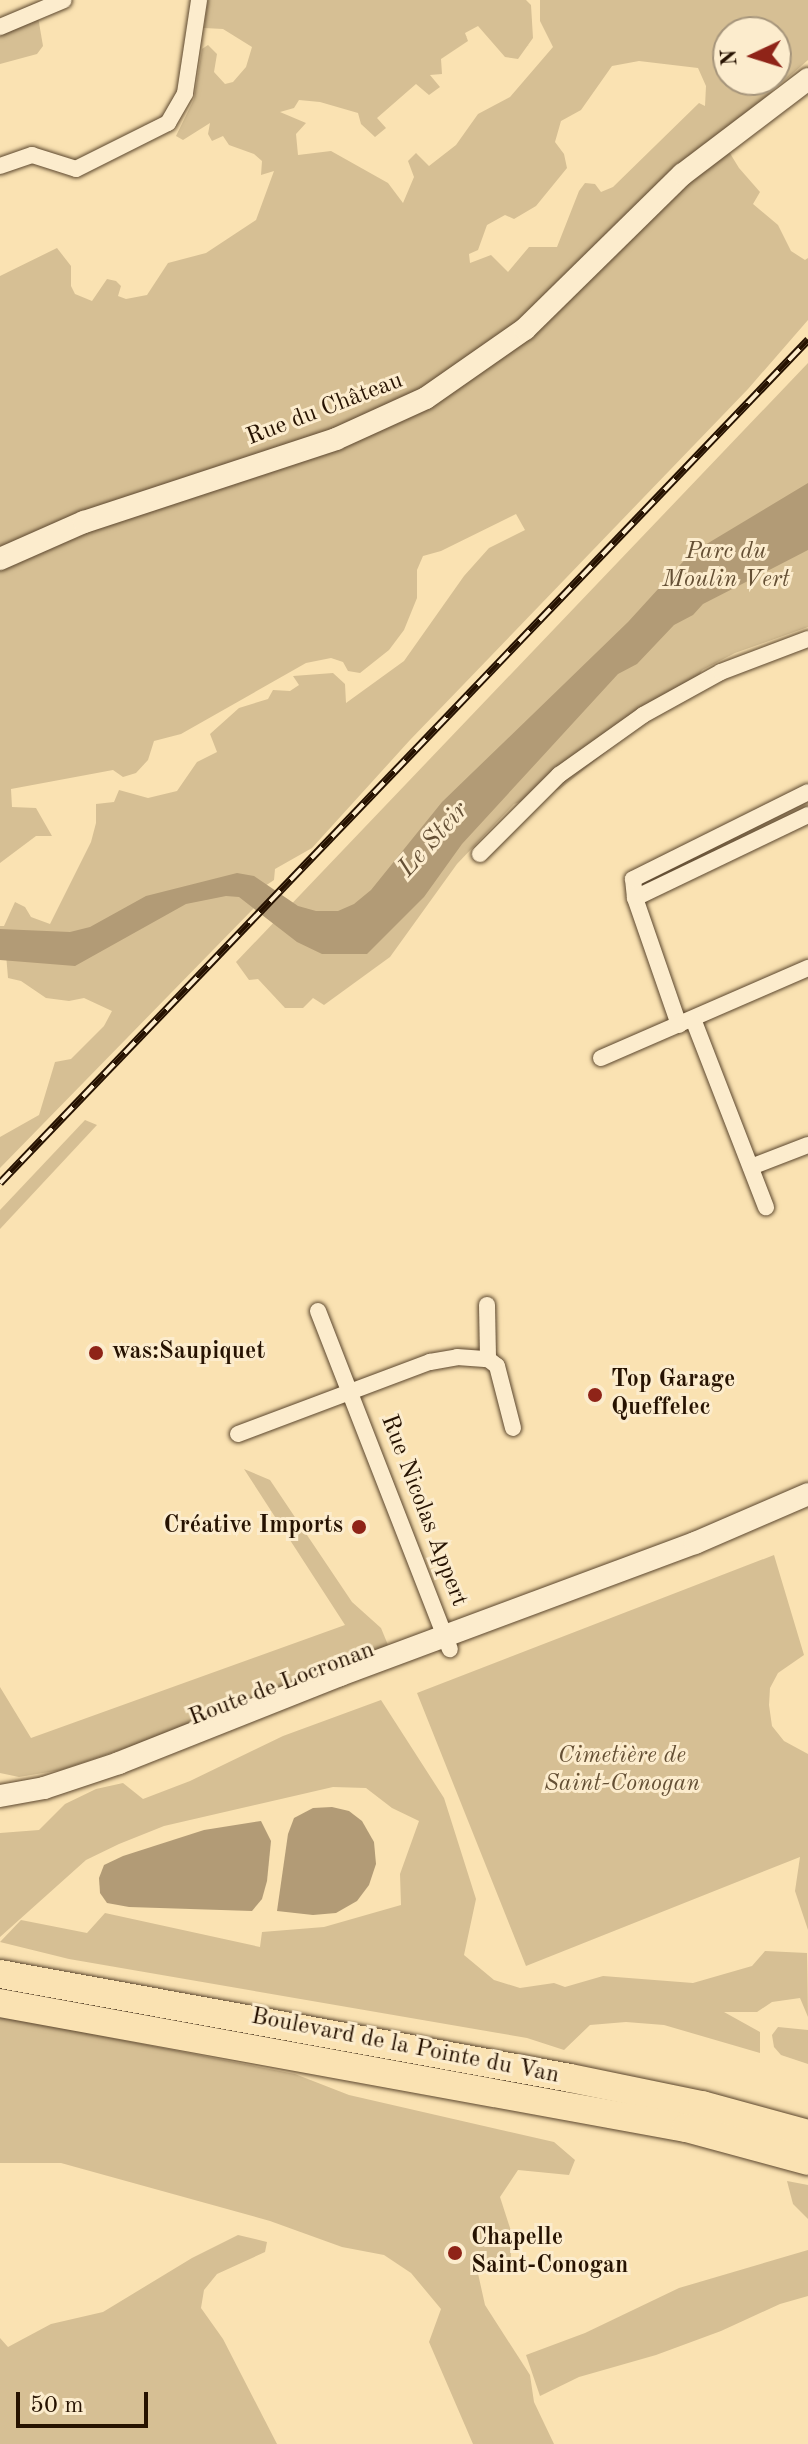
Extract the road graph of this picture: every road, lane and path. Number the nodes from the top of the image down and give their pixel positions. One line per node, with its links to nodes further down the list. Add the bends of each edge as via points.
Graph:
1 (64, 0): 3 (street)
2 (199, 0): 5 (street, via 185,93 168,123 76,169 32,155)
3 (0, 27)
4 (808, 79): 6 (main road, Rue du Château, via 683,174 525,329 426,398 336,439 84,522)
5 (0, 166)
6 (0, 559)
7 (808, 639): 10 (street, via 711,677 643,715 559,775)
8 (808, 792): 11 (street, via 633,879)
9 (808, 815): 11 (street)
10 (480, 854)
11 (635, 898): 13 (street)
12 (808, 968): 13 (street)
13 (686, 1022): 14 (street); 16 (street)
14 (601, 1058)
15 (808, 1145): 16 (street)
16 (751, 1167): 17 (street)
17 (766, 1207)
18 (487, 1305): 20 (street)
19 (318, 1311): 21 (street, Rue Nicolas Appert)
20 (488, 1359): 21 (street, via 442,1358); 22 (street, via 497,1366)
21 (350, 1390): 23 (street); 25 (street, Rue Nicolas Appert)
22 (513, 1428)
23 (238, 1434)
24 (808, 1494): 25 (main road, Route de Locronan, via 542,1599)
25 (448, 1643): 26 (main road, Route de Locronan, via 75,1779); 27 (main road, Route de Locronan, via 129,1772)
26 (0, 1796)
27 (0, 1808)
28 (0, 1974): 30 (highway, Boulevard de la Pointe du Van, via 570,2078)
29 (0, 2003): 31 (highway, Boulevard de la Pointe du Van, via 686,2128)
30 (808, 2134)
31 (808, 2161)

